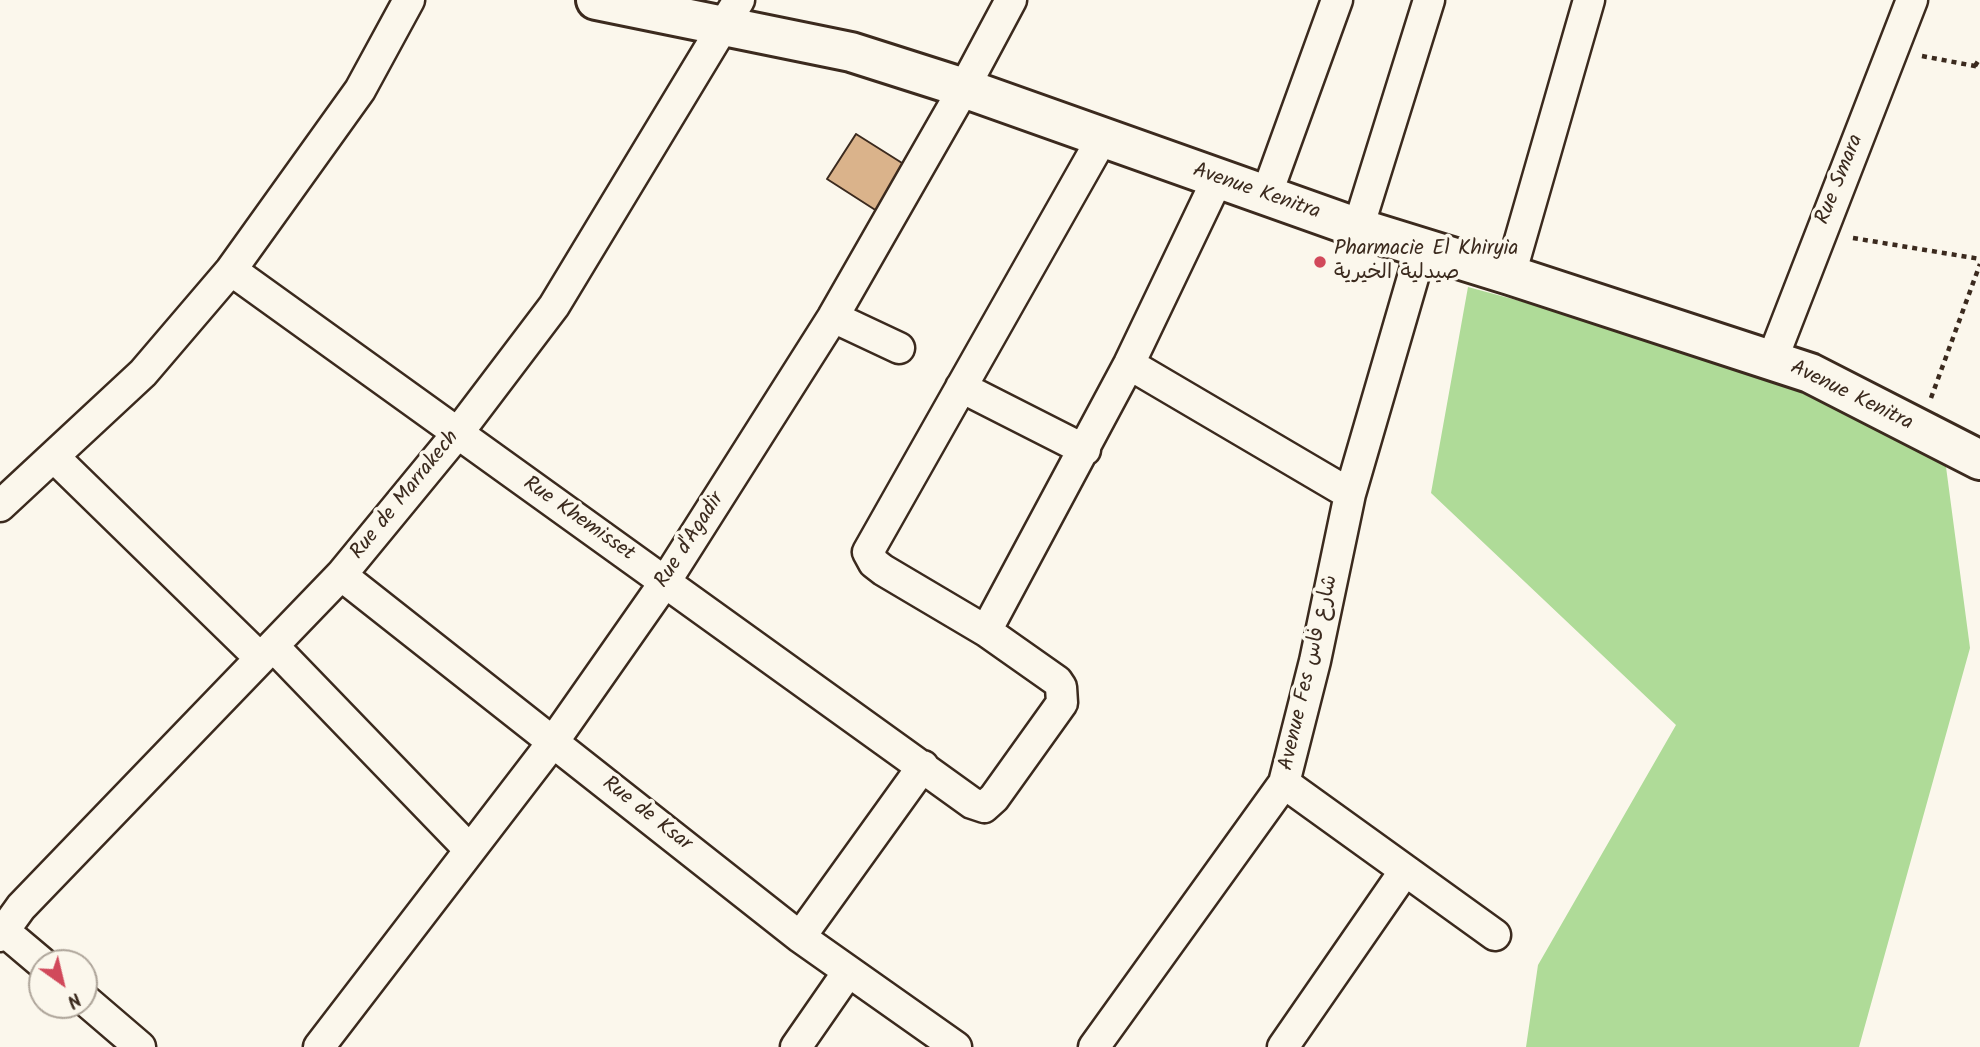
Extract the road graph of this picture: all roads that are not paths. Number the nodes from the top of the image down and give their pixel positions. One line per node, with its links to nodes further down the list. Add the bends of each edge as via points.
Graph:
1 (409, 0): 15 (street, via 360,90)
2 (596, 0): 8 (street, Avenue Kenitra)
3 (1011, 0): 9 (street, Rue d'Agadir)
4 (1337, 0): 12 (street)
5 (1429, 0): 13 (street)
6 (1589, 0): 16 (street)
7 (1912, 0): 19 (street, Rue Smara)
8 (732, 12): 9 (street, Avenue Kenitra); 22 (street, Rue de Marrakech, via 554,306)
9 (964, 88): 10 (street, Avenue Kenitra); 17 (street, Rue d'Agadir)
10 (1104, 135): 11 (street, Avenue Kenitra); 21 (street)
11 (1217, 180): 12 (street, Avenue Kenitra); 20 (street)
12 (1266, 195): 13 (street, Avenue Kenitra)
13 (1358, 228): 14 (street, Avenue Kenitra)
14 (1422, 250): 16 (street, Avenue Kenitra); 26 (street, Avenue Fes شارع فاس)
15 (231, 270): 22 (street, Rue Khemisset); 24 (street, via 143,373)
16 (1510, 275): 19 (street, Avenue Kenitra)
17 (832, 317): 18 (street); 29 (street, Rue d'Agadir)
18 (899, 348)
19 (1772, 360): 25 (street, Avenue Kenitra, via 1810,373)
20 (1129, 364): 23 (street); 26 (street)
21 (961, 387): 23 (street); 30 (street, via 868,552 874,564)
22 (457, 435): 28 (street, Rue de Marrakech); 29 (street, Rue Khemisset)
23 (1085, 450): 30 (street)
24 (55, 457): 27 (street); 31 (street)
25 (1980, 460)
26 (1350, 494): 34 (street, Avenue Fes شارع فاس)
27 (0, 506)
28 (341, 575): 31 (street, Rue de Marrakech); 32 (street, Rue de Ksar)
29 (666, 583): 32 (street, Rue d'Agadir); 33 (street, Rue Khemisset)
30 (986, 631): 33 (street, Rue Khemisset, via 1057,681 1064,694 1062,703 985,807 977,806)
31 (267, 652): 35 (street); 37 (street, Rue de Marrakech, via 21,906)
32 (553, 742): 35 (street, Rue d'Agadir); 39 (street, Rue de Ksar)
33 (923, 765): 39 (street)
34 (1284, 783): 36 (street); 47 (street, Avenue Fes شارع فاس)
35 (470, 850): 44 (street, Rue d'Agadir)
36 (1404, 872): 38 (street); 48 (street)
37 (2, 933): 40 (street)
38 (1495, 935)
39 (800, 937): 41 (street, Rue de Ksar)
40 (28, 952)
41 (848, 972): 45 (street); 46 (street, Rue de Ksar)
42 (98, 1011): 43 (street)
43 (141, 1047)
44 (319, 1047)
45 (796, 1047)
46 (956, 1047)
47 (1094, 1047)
48 (1283, 1047)

